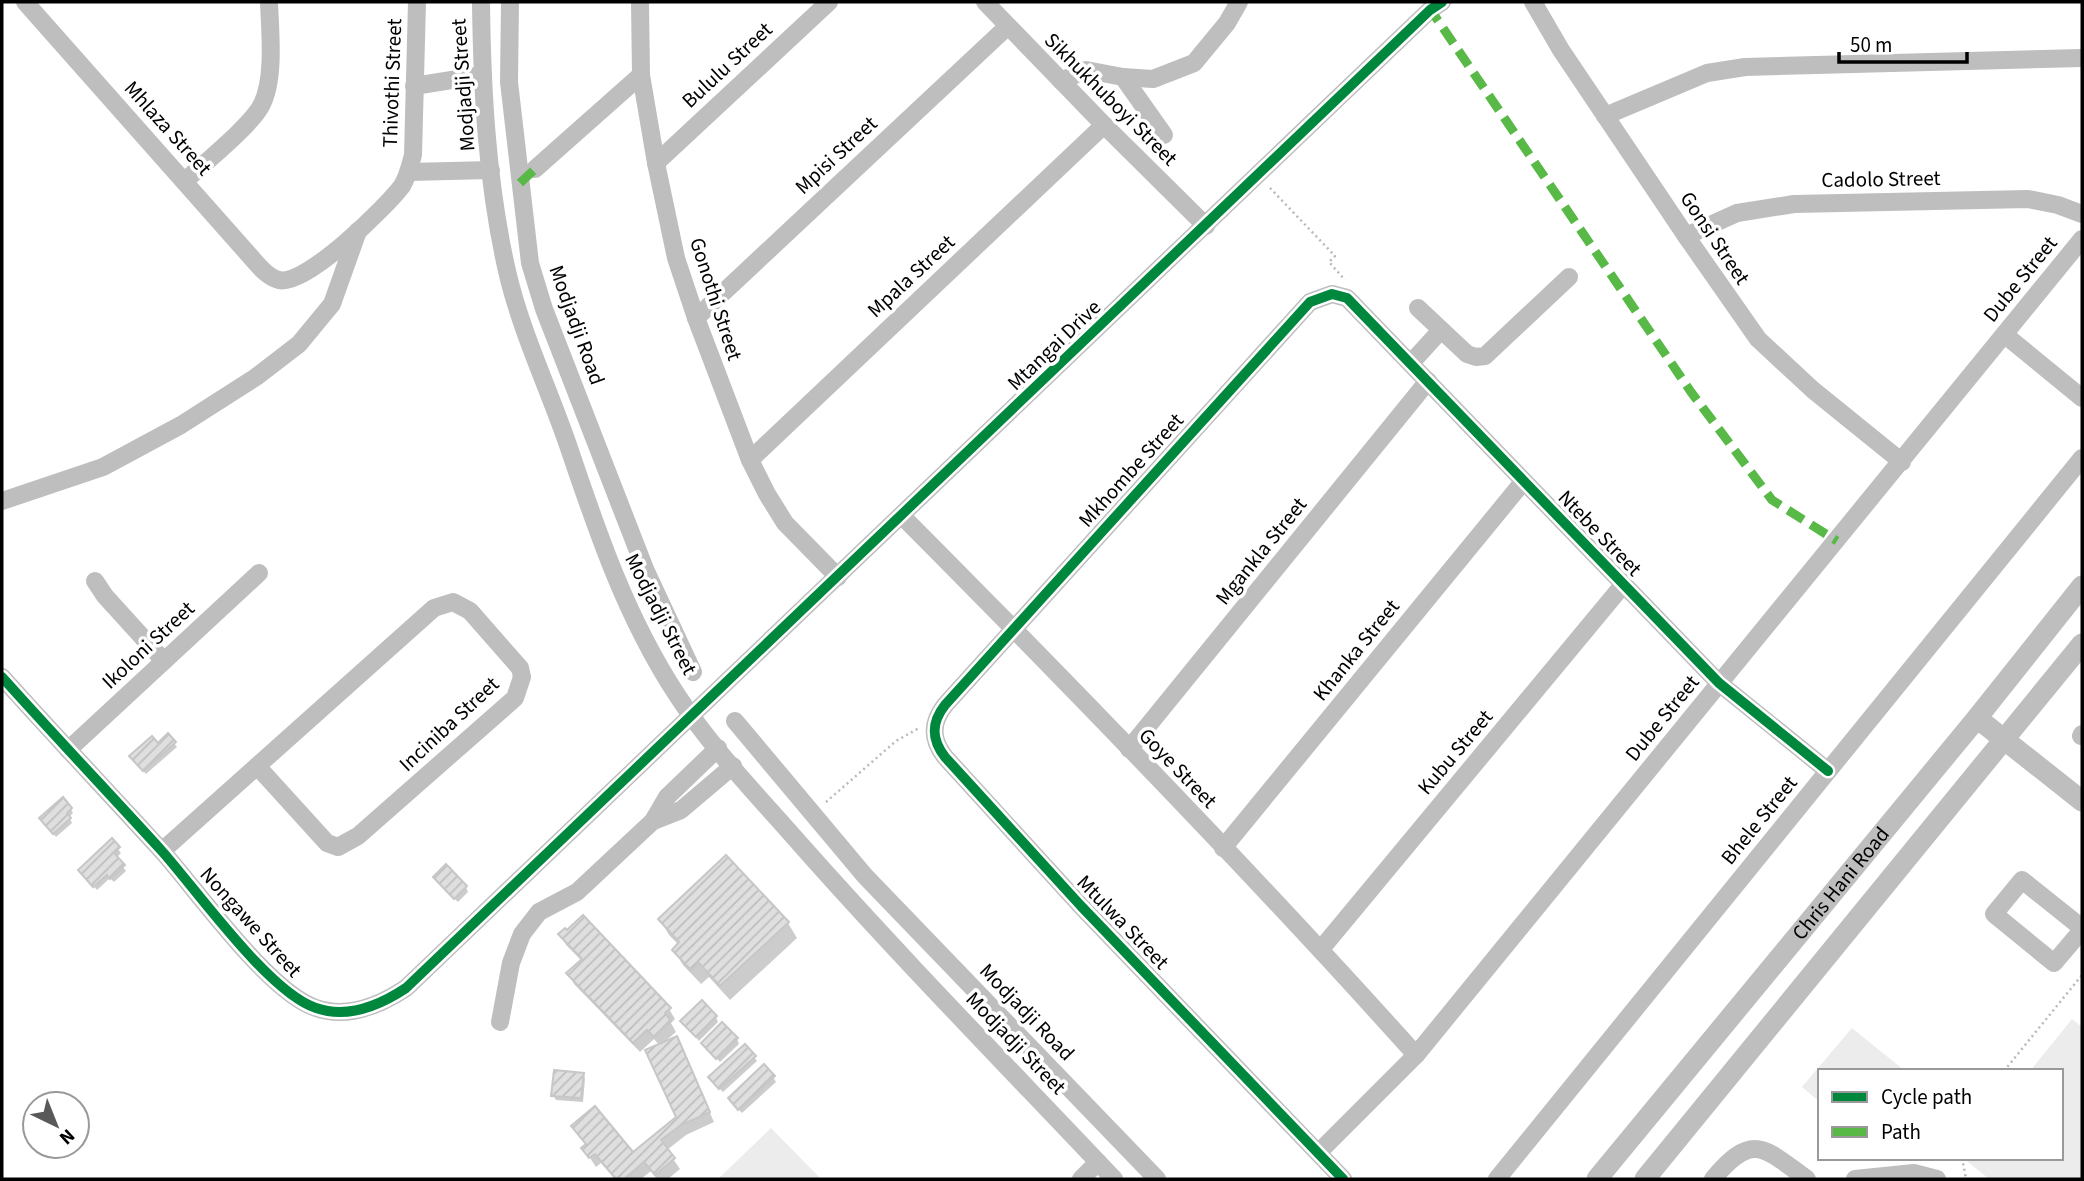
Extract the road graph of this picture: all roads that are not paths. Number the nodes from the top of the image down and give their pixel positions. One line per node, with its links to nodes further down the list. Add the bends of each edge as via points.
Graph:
1 (25, 2): 26 (street, Mhlaza Street)
2 (269, 2): 26 (street, via 269,73 261,107)
3 (417, 2): 18 (street, Thivothi Street)
4 (481, 2): 14 (street, Modjadji Street)
5 (510, 2): 48 (street, Modjadji Road, via 509,82 530,263)
6 (640, 2): 15 (street, Gonothi Street)
7 (829, 2): 22 (street, Bululu Street)
8 (985, 2): 12 (street, Sikhukhuboyi Street)
9 (1239, 2): 16 (street, via 1194,63 1153,79)
10 (1441, 2): 28 (street, Mtangai Drive)
11 (1532, 2): 19 (street, Gonsi Street)
12 (1008, 26): 17 (street, Sikhukhuboyi Street); 36 (street, Mpisi Street)
13 (2082, 58): 19 (street, via 1745,67 1707,73)
14 (483, 75): 18 (street); 24 (street, Modjadji Street)
15 (641, 75): 22 (street, Gonothi Street); 23 (street)
16 (1123, 77): 17 (street, via 1086,70); 21 (street)
17 (1062, 81): 20 (street, Sikhukhuboyi Street)
18 (414, 86): 25 (street, Thivothi Street)
19 (1605, 116): 30 (street, Gonsi Street)
20 (1104, 125): 28 (street, Sikhukhuboyi Street); 43 (street, Mpala Street)
21 (1164, 135)
22 (656, 163): 36 (street, Gonothi Street, via 676,257)
23 (535, 169)
24 (491, 170): 25 (street); 51 (street, Modjadji Street, via 507,273)
25 (409, 172): 29 (street, Thivothi Street)
26 (185, 181): 33 (street, Mhlaza Street, via 265,272)
27 (2082, 214): 30 (street, Cadolo Street, via 2028,199 1794,204 1737,213)
28 (1206, 226): 47 (street, Mtangai Drive)
29 (358, 231): 33 (street, Thivothi Street, via 304,274); 46 (street, via 332,304 299,344 256,377 103,467)
30 (1686, 236): 44 (street, Gonsi Street, via 1758,339)
31 (2082, 239): 38 (street, Dube Street)
32 (1569, 277): 37 (street, via 1485,356 1467,354)
33 (286, 280)
34 (1358, 308): 39 (street, Ntebe Street); 55 (street, Mkhombe Street, via 1338,295 1310,302)
35 (1418, 308): 37 (street)
36 (696, 318): 43 (street, Gonothi Street)
37 (1441, 330): 39 (street)
38 (2005, 335): 41 (street); 44 (street, Dube Street)
39 (1411, 363): 40 (street, Ntebe Street)
40 (1428, 381): 45 (street, Ntebe Street); 67 (street, Mgankla Street)
41 (2082, 398)
42 (2082, 458): 71 (street, Bhele Street)
43 (750, 460): 50 (street, Gonothi Street, via 785,523)
44 (1902, 462): 60 (street, Dube Street)
45 (1523, 482): 53 (street, Ntebe Street); 74 (street, Khanka Street)
46 (2, 501)
47 (902, 516): 50 (street, Mtangai Drive); 55 (street, Goye Street)
48 (645, 569): 51 (street); 58 (street, Modjadji Road)
49 (259, 573): 57 (street, Ikoloni Street)
50 (838, 578): 61 (street, Mtangai Drive)
51 (617, 580): 61 (street, Modjadji Street, via 638,628)
52 (95, 581): 57 (street)
53 (1623, 584): 60 (street, Ntebe Street); 79 (street, Kubu Street)
54 (2082, 586): 62 (main road, Chris Hani Road)
55 (1014, 629): 64 (street, Mkhombe Street, via 945,705); 67 (street, Goye Street)
56 (2082, 644): 65 (main road, Chris Hani Road)
57 (164, 660): 68 (street, Ikoloni Street)
58 (693, 672)
59 (2, 677): 68 (street, Nongawe Street)
60 (1719, 683): 71 (street, Ntebe Street); 81 (street, Dube Street)
61 (691, 716): 66 (street, Modjadji Street); 75 (street, Nongawe Street, via 406,989 364,1010 316,1009 284,990)
62 (1977, 718): 65 (main road); 89 (main road, Chris Hani Road)
63 (735, 721): 76 (street, Modjadji Road)
64 (935, 724): 82 (street, Mtulwa Street, via 937,747 945,757 1081,906)
65 (2003, 740): 72 (main road); 90 (main road, Chris Hani Road)
66 (718, 748): 70 (street, Modjadji Street); 73 (street, via 667,797)
67 (1129, 749): 74 (street, Goye Street)
68 (68, 750): 75 (street, Nongawe Street)
69 (257, 766): 69 (street, Inciniba Street, via 434,608 444,604 453,602 470,611 520,668 515,698 358,836 338,847 327,842); 75 (street, Inciniba Street)
70 (733, 766): 73 (street, via 681,810); 77 (street, Modjadji Street)
71 (1828, 771): 88 (street, Bhele Street)
72 (2082, 801)
73 (653, 821): 80 (street, via 577,892 539,912 522,934 511,962)
74 (1223, 848): 79 (street, Goye Street)
75 (162, 851)
76 (865, 876): 77 (street); 86 (street, Modjadji Road)
77 (845, 895): 83 (street, Modjadji Street)
78 (2082, 929): 78 (street, via 2054,963 1994,914 2022,880)
79 (1321, 949): 81 (street, Goye Street)
80 (500, 1022)
81 (1416, 1055): 82 (street, Dube Street)
82 (1319, 1152): 87 (street)
83 (1098, 1162): 84 (street); 85 (street, Modjadji Street)
84 (1080, 1179)
85 (1114, 1179)
86 (1157, 1179)
87 (1343, 1179)
88 (1497, 1179)
89 (1597, 1179)
90 (1645, 1179)
91 (1713, 1179): 92 (street, via 1731,1158 1750,1149 1770,1153)
92 (1807, 1179)
93 (1855, 1179): 94 (street, via 1914,1173)
94 (1937, 1179)

